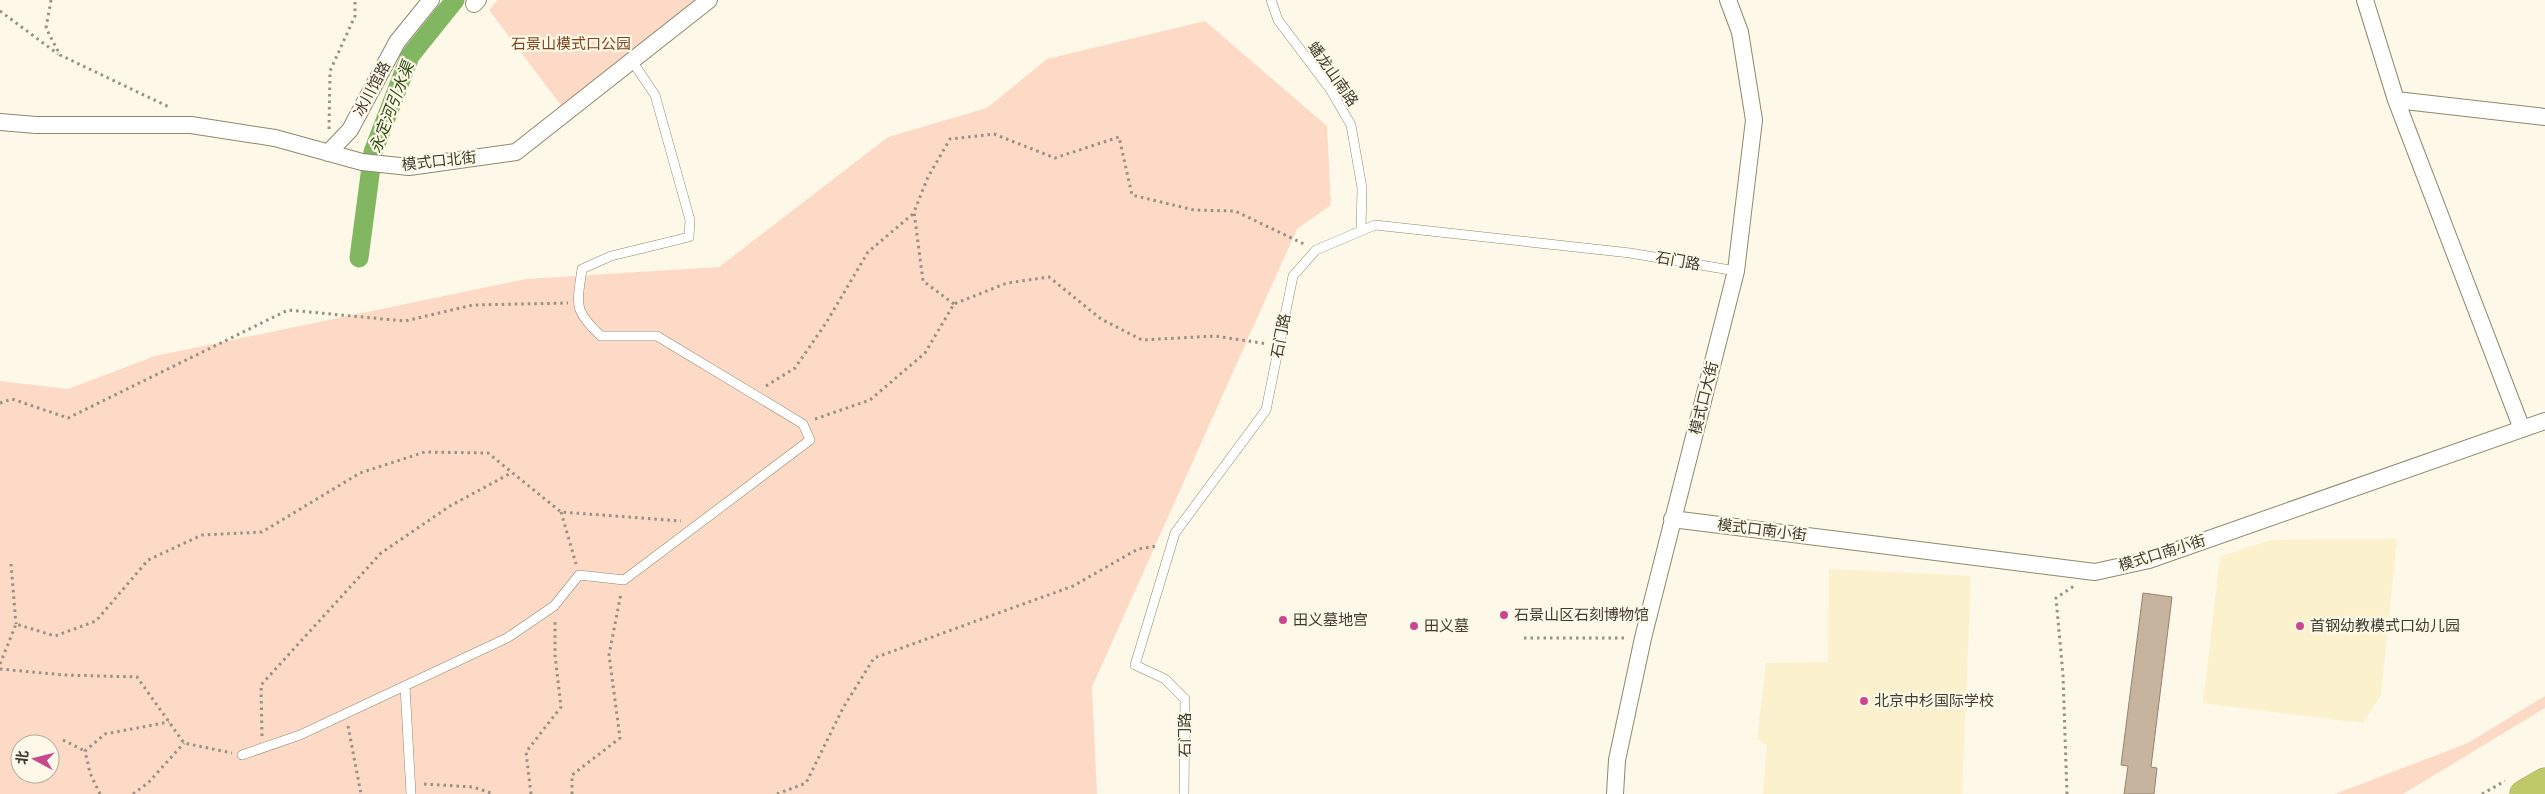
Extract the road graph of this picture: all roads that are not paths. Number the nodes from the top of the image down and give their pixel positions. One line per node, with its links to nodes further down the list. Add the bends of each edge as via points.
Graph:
1 (431, 0): 10 (street, 冰川馆路, via 397,42 350,130)
2 (709, 0): 6 (street, 模式口北街)
3 (1271, 0): 11 (lane, 蟠龙山南路, via 1278,20 1330,89 1351,125 1362,188)
4 (1728, 0): 12 (street, 模式口大街, via 1740,32 1754,120)
5 (2365, 0): 7 (street)
6 (632, 61): 10 (street, 模式口北街, via 516,152 409,167 362,162); 16 (lane, via 655,95 690,220 689,237 611,256 582,269 577,303 584,320 602,336 657,336 803,424 810,440 624,580 579,575 554,606 508,638)
7 (2396, 100): 8 (street); 14 (street)
8 (2545, 116)
9 (0, 122): 10 (street, 模式口北街, via 191,125 275,138)
10 (328, 153)
11 (1361, 230): 12 (lane, 石门路, via 1375,224 1630,253); 20 (lane, 石门路, via 1316,250 1293,276 1266,410 1175,533 1135,664 1165,679 1185,699)
12 (1736, 271): 15 (street, 模式口大街)
13 (2545, 421): 14 (street, 模式口南小街)
14 (2522, 429): 15 (street, 模式口南小街, via 2149,560 2095,572)
15 (1672, 518): 21 (street, 模式口大街, via 1617,760)
16 (405, 686): 17 (lane, via 300,735); 19 (lane)
17 (242, 755)
18 (2545, 782): 22 (highway)
19 (411, 794)
20 (1184, 794)
21 (1615, 794)
22 (2524, 794)

